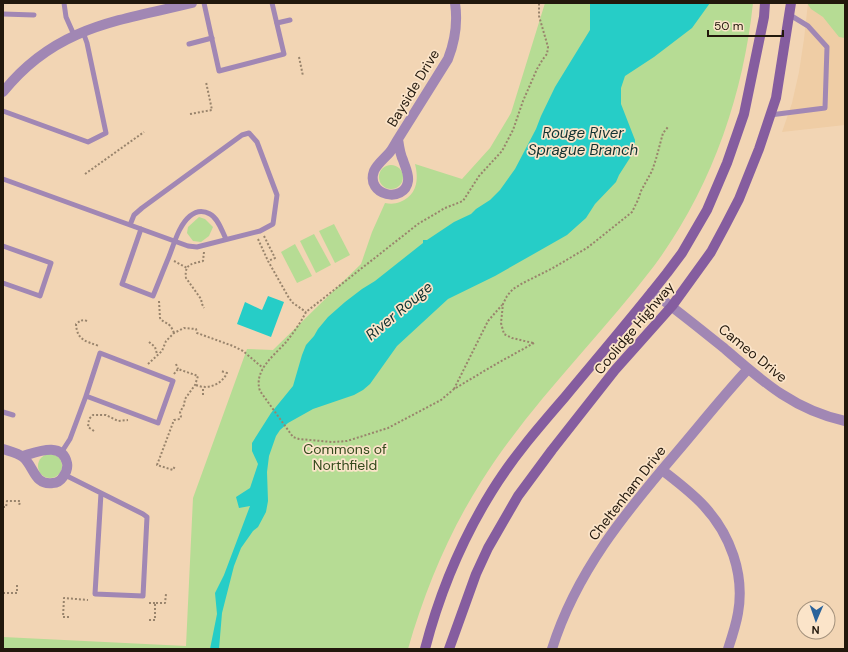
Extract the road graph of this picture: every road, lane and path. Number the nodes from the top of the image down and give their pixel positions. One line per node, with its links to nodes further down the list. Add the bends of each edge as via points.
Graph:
1 (64, 3): 14 (lane, via 66,17)
2 (192, 3): 14 (street, via 108,22)
3 (204, 3): 15 (lane)
4 (272, 3): 13 (lane)
5 (455, 3): 26 (street, Bayside Drive, via 456,26 452,50)
6 (539, 3): 45 (path, via 539,16 548,48 547,54 495,160 479,176 463,201 418,224)
7 (765, 3): 40 (main road, Coolidge Highway, via 744,114 727,163 696,230)
8 (791, 3): 11 (main road, Coolidge Highway)
9 (3, 14): 10 (lane)
10 (34, 15)
11 (790, 15): 23 (main road, Coolidge Highway, via 776,98); 23 (lane, via 808,26 827,47 825,108)
12 (290, 20): 13 (lane)
13 (277, 23): 15 (lane, via 284,54 219,71)
14 (78, 33): 20 (street, via 35,59); 21 (lane, via 87,43 106,133 88,142)
15 (212, 38): 16 (lane)
16 (189, 44)
17 (299, 57): 18 (path)
18 (303, 76)
19 (206, 82): 22 (path, via 212,110)
20 (3, 92)
21 (3, 111)
22 (190, 114)
23 (770, 115): 43 (main road, Coolidge Highway, via 742,192 725,226 711,252)
24 (668, 127): 42 (path, via 663,133 652,171 632,212 587,248 514,289)
25 (144, 132): 27 (path)
26 (398, 139): 26 (street, Bayside Drive, via 374,173 376,187 384,194 402,191 408,184 408,173)
27 (85, 174)
28 (3, 179): 29 (lane)
29 (130, 225): 30 (lane); 31 (lane, via 134,215 142,208 242,135 249,134 257,142 277,195 273,224)
30 (141, 229): 33 (lane); 33 (lane, via 122,284 153,296)
31 (258, 231): 32 (lane); 36 (path); 36 (path, via 275,258)
32 (226, 239): 33 (lane, via 216,220 204,211 190,215); 35 (lane)
33 (175, 241): 35 (lane, via 188,246)
34 (3, 246): 39 (lane, via 51,263 40,296)
35 (203, 246): 38 (path, via 203,261 191,264)
36 (268, 261): 45 (path, via 289,298)
37 (181, 264): 38 (path)
38 (187, 268): 44 (path, via 186,278 201,299)
39 (3, 283)
40 (652, 292): 43 (street, Cameo Drive); 85 (main road, Coolidge Highway, via 526,443 493,490 463,543 448,578)
41 (159, 299): 47 (path, via 160,318 169,324)
42 (503, 304): 60 (path, via 488,321); 60 (path, via 501,323 504,334 534,343)
43 (672, 306): 55 (street, Cameo Drive); 86 (main road, Coolidge Highway, via 610,376 518,496 476,574)
44 (204, 308)
45 (306, 312): 53 (path, via 287,341)
46 (86, 321): 49 (path, via 79,321 76,324 80,338)
47 (174, 333): 50 (path, via 166,341 162,352); 53 (path, via 184,328 196,329 197,333 243,351)
48 (149, 342): 50 (path, via 155,347)
49 (104, 348)
50 (157, 354): 51 (path)
51 (147, 364)
52 (176, 364): 54 (path)
53 (263, 368): 60 (path, via 258,385 260,391 290,434 299,439 347,441 388,428 441,400)
54 (178, 369): 57 (path); 58 (path, via 198,376)
55 (748, 369): 66 (street, Cameo Drive, via 776,391 799,404); 72 (street, Cheltenham Drive)
56 (221, 371): 59 (path, via 227,373 221,382)
57 (174, 375)
58 (195, 385): 59 (path); 71 (path, via 185,399 180,420 174,420 157,465 173,470)
59 (203, 388): 61 (path)
60 (454, 389)
61 (203, 395)
62 (86, 396): 62 (lane, via 158,423 173,381 100,354); 69 (lane, via 67,446)
63 (3, 412): 64 (lane)
64 (13, 415)
65 (130, 419): 67 (path, via 118,421 106,415 93,415 89,419 88,427)
66 (845, 421)
67 (94, 432)
68 (3, 449): 70 (street)
69 (61, 452): 70 (street, via 47,449); 73 (street, via 67,462)
70 (23, 456): 73 (street, via 41,482 56,482)
71 (175, 466)
72 (662, 470): 87 (street, Cheltenham Drive, via 618,523 594,558 571,600); 88 (street, via 703,505 721,527 732,550 738,575 739,603)
73 (65, 475): 74 (lane)
74 (101, 493): 74 (lane, via 147,517 143,596 95,594)
75 (19, 506): 76 (path, via 20,501 7,501 6,507)
76 (3, 507)
77 (18, 583): 78 (path, via 17,593)
78 (3, 593)
79 (166, 594): 82 (path, via 165,603)
80 (88, 600): 83 (path, via 64,598 62,616)
81 (149, 602): 82 (path)
82 (156, 603): 84 (path, via 155,620)
83 (69, 617)
84 (149, 620)
85 (425, 649)
86 (449, 649)
87 (552, 649)
88 (728, 649)

